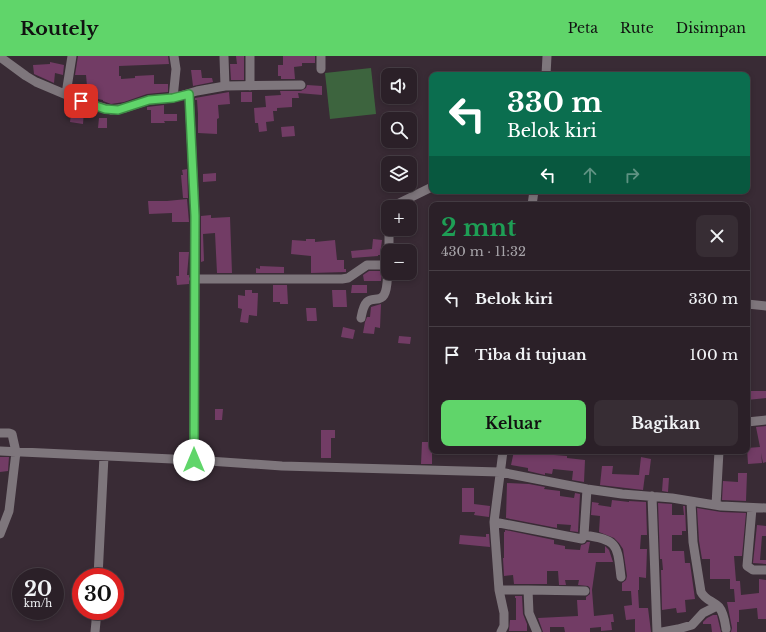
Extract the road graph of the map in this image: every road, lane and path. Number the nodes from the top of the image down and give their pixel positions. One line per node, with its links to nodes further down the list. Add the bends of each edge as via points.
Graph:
1 (72, 56): 13 (street)
2 (174, 56): 15 (street, via 176,69)
3 (224, 56): 11 (street)
4 (250, 56): 12 (street)
5 (320, 56): 8 (street)
6 (547, 56): 9 (street)
7 (0, 58): 13 (street, via 26,76)
8 (322, 69)
9 (546, 72)
10 (301, 85): 12 (street)
11 (225, 86): 12 (street); 14 (street)
12 (250, 86)
13 (66, 94): 15 (street, via 111,110 149,100)
14 (189, 94): 15 (street); 19 (street, via 194,192)
15 (173, 98)
16 (429, 188): 17 (street)
17 (405, 200)
18 (381, 265): 19 (street, via 367,265 342,280)
19 (194, 279): 32 (street)
20 (387, 280): 23 (street, via 383,296 365,304)
21 (750, 304): 22 (street)
22 (766, 306)
23 (361, 318)
24 (766, 420): 25 (street)
25 (750, 422)
26 (0, 433): 28 (street, via 12,434)
27 (0, 451): 28 (street)
28 (16, 452): 31 (street); 41 (street, via 9,511)
29 (503, 454): 33 (street)
30 (718, 454): 37 (street)
31 (104, 456): 32 (street); 43 (street)
32 (194, 460): 33 (street, via 282,466)
33 (500, 472): 34 (street); 40 (street)
34 (587, 488): 35 (street); 42 (street)
35 (652, 496): 36 (street); 55 (street)
36 (690, 501): 37 (street); 49 (street, via 692,542 701,592)
37 (716, 505): 38 (street)
38 (752, 508): 39 (street); 44 (street, via 747,566 752,570)
39 (766, 508)
40 (494, 522): 42 (street, via 580,539); 46 (street)
41 (0, 534)
42 (584, 535): 45 (street, via 604,539 616,547)
43 (98, 568)
44 (766, 570)
45 (621, 577)
46 (499, 590): 47 (street); 53 (street, via 504,613 504,626)
47 (528, 590): 48 (street); 54 (street, via 529,613)
48 (586, 591)
49 (718, 606): 51 (street); 56 (street, via 703,613 692,625)
50 (96, 620): 52 (street)
51 (726, 629)
52 (95, 632)
53 (501, 632)
54 (536, 632)
55 (656, 632)
56 (662, 632)

